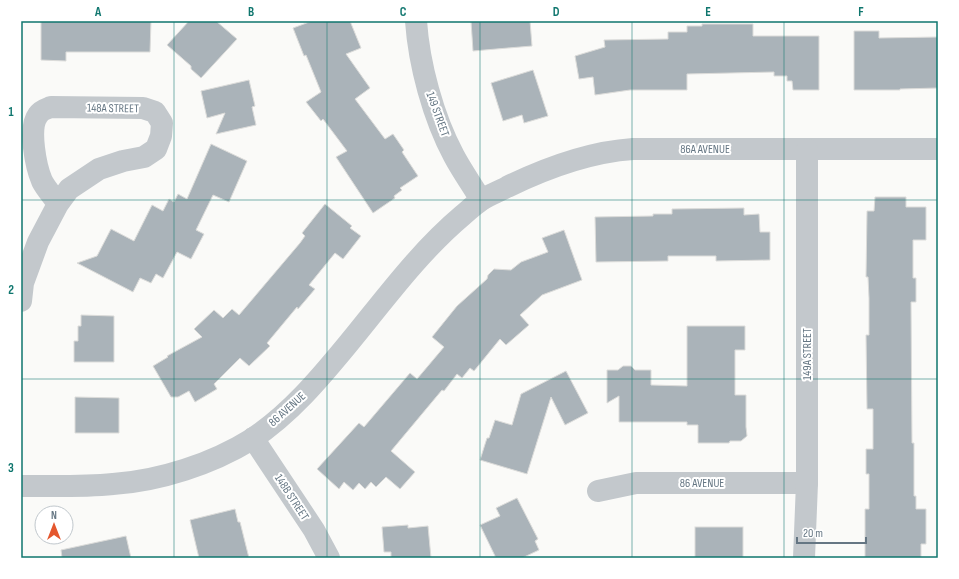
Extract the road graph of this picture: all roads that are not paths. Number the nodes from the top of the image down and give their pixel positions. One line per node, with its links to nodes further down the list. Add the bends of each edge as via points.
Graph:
1 (416, 21): 4 (street, 149 STREET, via 421,59 434,108 454,155)
2 (938, 149): 3 (street, 86A AVENUE)
3 (807, 150): 4 (street, 86A AVENUE, via 620,150 559,165); 8 (street, 149A STREET)
4 (481, 200): 7 (street, 86 AVENUE, via 423,253 311,388)
5 (58, 204): 5 (street, 148A STREET, via 69,189 99,169 123,160 144,157 156,149 162,123 154,112 143,108 51,107 37,115 34,130 36,160 43,183); 6 (street, 148A STREET, via 38,242 23,283)
6 (21, 301)
7 (253, 438): 9 (street, 86 AVENUE, via 204,462 152,479 108,485); 11 (street, 148B STREET, via 314,530)
8 (807, 483): 10 (street, 86 AVENUE, via 636,483); 12 (street, 149A STREET)
9 (21, 486)
10 (598, 491)
11 (329, 558)
12 (804, 558)

